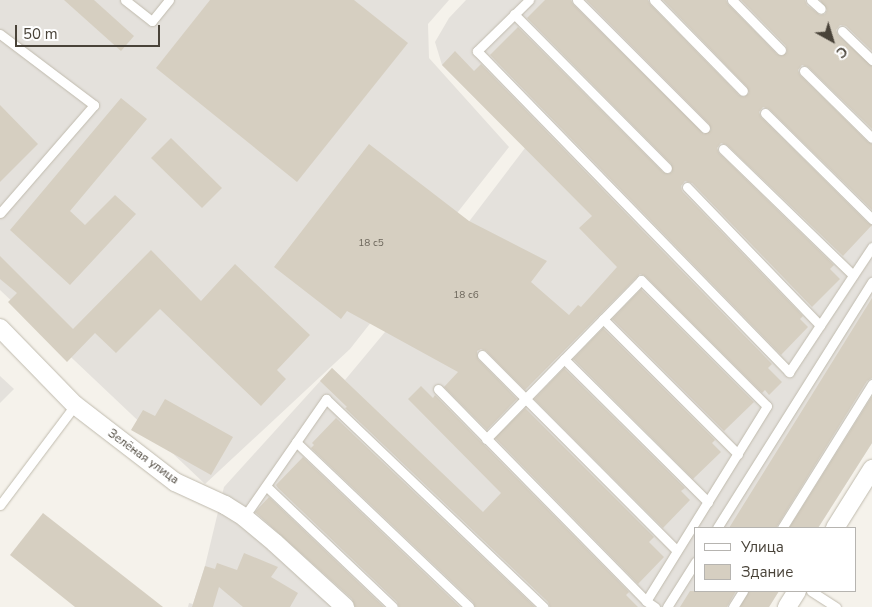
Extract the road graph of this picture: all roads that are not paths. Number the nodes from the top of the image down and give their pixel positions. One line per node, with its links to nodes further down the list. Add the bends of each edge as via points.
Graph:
1 (125, 0): 2 (lane, via 152,21)
2 (169, 0)
3 (529, 0): 9 (lane)
4 (577, 0): 17 (lane)
5 (654, 0): 15 (lane)
6 (732, 0): 12 (lane)
7 (811, 0): 8 (lane)
8 (821, 10)
9 (514, 14): 20 (lane); 28 (lane, via 477,51 789,372)
10 (842, 31): 13 (lane)
11 (0, 34): 22 (lane, via 94,105)
12 (781, 50)
13 (872, 60)
14 (804, 70): 18 (lane)
15 (743, 91)
16 (765, 113): 23 (lane)
17 (705, 128)
18 (872, 138)
19 (723, 149): 25 (lane)
20 (667, 168)
21 (687, 187): 28 (lane)
22 (0, 213)
23 (872, 219)
24 (872, 247): 25 (lane)
25 (853, 275): 28 (lane)
26 (872, 282): 44 (lane)
27 (603, 319): 31 (lane); 38 (lane); 38 (lane, via 641,280 767,406)
28 (820, 325)
29 (0, 328): 35 (street, Зелёная улица)
30 (482, 355): 34 (lane)
31 (564, 359): 34 (lane); 41 (lane)
32 (872, 384): 45 (lane)
33 (438, 389): 36 (lane)
34 (525, 399): 36 (lane); 47 (lane)
35 (74, 405): 42 (lane); 43 (street, Зелёная улица, via 175,482 225,504)
36 (486, 438): 52 (lane)
37 (296, 442): 40 (lane); 55 (lane); 56 (lane, via 326,399)
38 (738, 454): 41 (lane)
39 (872, 468): 46 (street)
40 (266, 486): 43 (lane); 54 (lane)
41 (708, 502): 47 (lane)
42 (0, 505)
43 (244, 517): 53 (street, Зелёная улица)
44 (718, 527)
45 (783, 527)
46 (836, 527)
47 (677, 551): 52 (lane)
48 (694, 564): 58 (lane)
49 (742, 592): 59 (lane)
50 (796, 592): 60 (street)
51 (813, 592): 61 (lane)
52 (646, 601): 57 (lane)
53 (345, 607)
54 (393, 607)
55 (469, 607)
56 (544, 607)
57 (655, 607)
58 (667, 607)
59 (733, 607)
60 (787, 607)
61 (836, 607)

